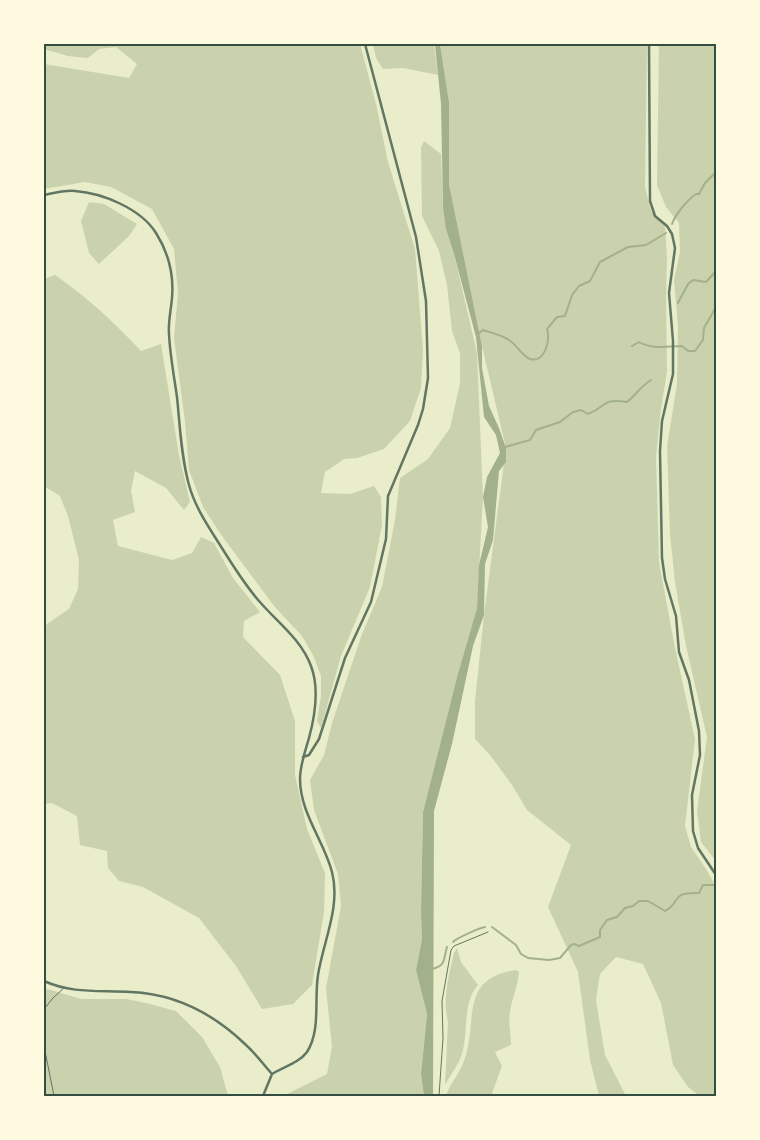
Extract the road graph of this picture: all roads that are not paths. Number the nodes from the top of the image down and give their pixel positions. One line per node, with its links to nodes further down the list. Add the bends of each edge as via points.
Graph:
1 (364, 44): 4 (street, via 416,237 426,300 428,378 421,416 388,496 386,539 371,602 345,658 319,739 309,755)
2 (649, 44): 5 (street, via 650,202 655,216 672,234 675,248 669,293 672,374 662,421 660,451 662,558 676,616 679,652 689,680 699,731 700,755 692,795 693,831 698,848)
3 (44, 195): 4 (street, via 78,191 124,206 146,220 162,245 172,277 168,332 190,488 200,511 239,574 300,646 312,668 314,703)
4 (303, 757): 11 (street, via 300,772 302,794 332,870 334,902 318,976 310,1047 300,1059)
5 (716, 875)
6 (488, 932): 14 (lane, via 451,950 442,1001)
7 (44, 981): 8 (street)
8 (64, 988): 9 (lane); 11 (street, via 151,994 197,1008 235,1034)
9 (44, 1009)
10 (44, 1046): 12 (lane)
11 (272, 1074): 13 (street)
12 (54, 1096)
13 (263, 1096)
14 (439, 1096)

